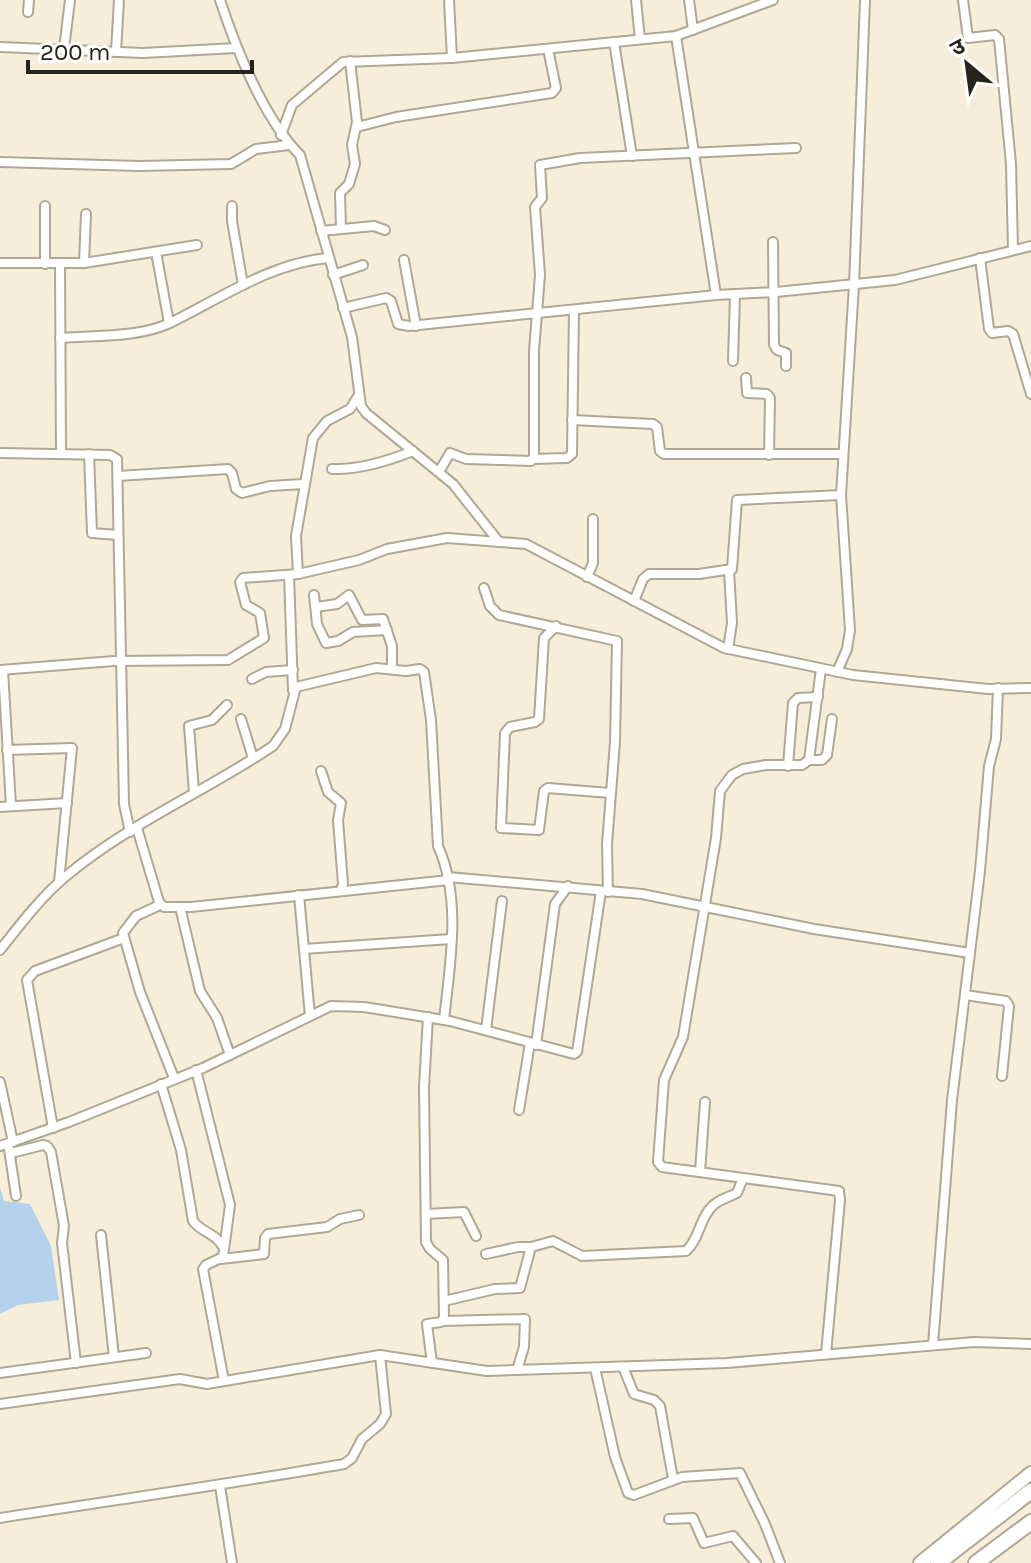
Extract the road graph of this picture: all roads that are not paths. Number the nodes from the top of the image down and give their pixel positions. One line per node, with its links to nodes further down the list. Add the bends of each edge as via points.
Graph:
1 (29, 0): 12 (street)
2 (70, 0): 19 (street)
3 (119, 0): 21 (street)
4 (220, 0): 18 (street)
5 (449, 0): 22 (street)
6 (636, 0): 15 (street)
7 (689, 0): 13 (street)
8 (773, 0): 11 (street)
9 (865, 0): 52 (street)
10 (963, 0): 40 (street, via 968,38 999,39)
11 (750, 4): 13 (street)
12 (28, 12)
13 (693, 30): 14 (street)
14 (676, 36): 15 (street); 28 (street)
15 (640, 39): 16 (street)
16 (614, 42): 20 (street); 29 (street)
17 (0, 47): 19 (street)
18 (236, 48): 21 (street); 25 (street)
19 (64, 49): 21 (street)
20 (548, 49): 22 (street); 24 (street, via 556,88 552,93)
21 (116, 52)
22 (452, 58): 23 (street)
23 (350, 61): 24 (street); 25 (street, via 339,64 292,105)
24 (357, 127): 34 (street, via 352,174 340,193)
25 (281, 135): 26 (street)
26 (289, 145): 30 (street, via 256,149 231,164); 36 (street, via 300,155)
27 (796, 148): 28 (street)
28 (693, 154): 29 (street); 54 (street)
29 (632, 156): 58 (street, via 540,165 542,198 535,207)
30 (0, 162)
31 (45, 206): 47 (street)
32 (232, 206): 51 (street)
33 (86, 214): 46 (street)
34 (341, 228): 35 (street); 36 (street)
35 (385, 230)
36 (321, 231): 42 (street)
37 (773, 242): 53 (street)
38 (197, 245): 41 (street)
39 (1031, 246): 40 (street)
40 (1013, 250): 43 (street)
41 (156, 252): 46 (street); 59 (street)
42 (328, 258): 50 (street); 51 (street, via 300,261)
43 (980, 258): 52 (street); 65 (street, via 989,329 1013,334)
44 (404, 260): 60 (street)
45 (0, 263): 47 (street)
46 (84, 263): 48 (street)
47 (45, 264): 48 (street)
48 (60, 264): 61 (street)
49 (363, 265): 50 (street)
50 (333, 275): 56 (street)
51 (243, 285): 59 (street)
52 (854, 285): 53 (street); 72 (street)
53 (776, 292): 55 (street); 63 (street, via 774,345 786,353)
54 (716, 295): 55 (street); 57 (street)
55 (735, 295): 62 (street)
56 (343, 308): 60 (street, via 386,298 398,324); 66 (street)
57 (574, 310): 58 (street); 67 (street)
58 (539, 314): 60 (street); 74 (street)
59 (169, 323): 61 (street, via 135,332)
60 (416, 326)
61 (60, 338): 70 (street)
62 (733, 361)
63 (786, 366)
64 (746, 378): 73 (street, via 747,393 770,398)
65 (1031, 394)
66 (359, 395): 68 (street, via 366,413); 78 (street, via 350,409 315,434)
67 (572, 420): 73 (street, via 653,424 664,454); 74 (street, via 570,456)
68 (413, 451): 75 (street); 76 (street)
69 (0, 453): 70 (street)
70 (61, 454): 71 (street)
71 (89, 454): 77 (street, via 114,456); 81 (street, via 92,533)
72 (843, 454): 73 (street); 79 (street)
73 (769, 455)
74 (533, 459): 76 (street, via 466,459 450,453)
75 (332, 469)
76 (439, 472): 82 (street)
77 (118, 476): 78 (street, via 228,469 242,493); 81 (street)
78 (303, 484): 84 (street)
79 (841, 495): 83 (street, via 737,500 734,567); 98 (street, via 850,630)
80 (593, 519): 85 (street, via 593,563)
81 (118, 535): 93 (street)
82 (499, 542): 84 (street, via 447,538); 85 (street, via 526,544)
83 (729, 570): 88 (street, via 649,574); 92 (street)
84 (294, 575): 93 (street, via 240,580 246,605 258,611 265,632 261,641 232,659); 97 (street)
85 (587, 577): 88 (street)
86 (484, 588): 90 (street, via 495,612)
87 (314, 595): 89 (street)
88 (634, 601): 92 (street)
89 (316, 607): 91 (street, via 337,604 349,595 360,619 383,619); 91 (street, via 326,643 353,632)
90 (556, 626): 113 (street, via 617,641); 113 (street, via 544,638 539,719 505,733 501,828 539,830 548,788)
91 (387, 630): 94 (street)
92 (728, 649): 95 (street)
93 (121, 661): 96 (street); 117 (street, via 124,804)
94 (392, 669): 102 (street, via 376,668); 118 (street, via 424,672 438,846)
95 (821, 669): 98 (street); 103 (street)
96 (1, 670): 107 (street)
97 (293, 670): 99 (street); 102 (street)
98 (837, 672): 100 (street)
99 (252, 679)
100 (998, 688): 101 (street); 132 (street)
101 (1031, 688)
102 (293, 690): 108 (street, via 280,739)
103 (818, 697): 109 (street); 110 (street, via 793,703)
104 (227, 705): 112 (street, via 212,720 189,726)
105 (241, 719): 108 (street)
106 (832, 719): 109 (street, via 827,755)
107 (7, 750): 114 (street, via 72,748); 115 (street)
108 (253, 758): 112 (street)
109 (809, 760): 110 (street)
110 (788, 766): 127 (street, via 743,769 720,791)
111 (321, 771): 121 (street, via 328,792 341,803)
112 (194, 792): 117 (street)
113 (610, 793): 122 (street)
114 (67, 803): 115 (street); 119 (street)
115 (11, 806): 116 (street)
116 (0, 807)
117 (134, 830): 119 (street); 125 (street)
118 (448, 878): 120 (street); 121 (street); 129 (street)
119 (59, 882): 131 (street)
120 (568, 886): 122 (street); 138 (street, via 555,904)
121 (341, 890): 123 (street)
122 (604, 892): 127 (street); 138 (street, via 577,1052)
123 (299, 895): 126 (street); 130 (street)
124 (502, 901): 137 (street)
125 (160, 905): 126 (street); 128 (street, via 134,918)
126 (180, 907): 139 (street, via 200,991)
127 (705, 907): 132 (street); 149 (street, via 683,1037 664,1080 658,1162)
128 (124, 938): 142 (street); 147 (street, via 35,971 27,980)
129 (451, 939): 130 (street); 136 (street)
130 (304, 949): 134 (street)
131 (0, 950)
132 (970, 953): 133 (street)
133 (965, 995): 141 (street, via 1006,1001 1009,1006); 163 (street)
134 (310, 1016): 135 (street, via 338,1005); 139 (street)
135 (428, 1017): 136 (street); 152 (street)
136 (444, 1020): 137 (street)
137 (486, 1030): 138 (street)
138 (533, 1044): 146 (street)
139 (230, 1055): 140 (street)
140 (196, 1070): 142 (street); 157 (street, via 230,1205)
141 (1002, 1076)
142 (174, 1078): 144 (street)
143 (0, 1082): 148 (street)
144 (161, 1084): 147 (street); 157 (street, via 181,1150 193,1221)
145 (705, 1102): 149 (street)
146 (519, 1110)
147 (53, 1128): 148 (street)
148 (8, 1146): 151 (street); 168 (street, via 43,1145 51,1152 64,1221)
149 (700, 1172): 150 (street)
150 (743, 1178): 156 (street, via 737,1193 710,1208 686,1251 582,1256 553,1241); 165 (street, via 839,1191)
151 (16, 1196)
152 (426, 1214): 155 (street, via 464,1212); 160 (street, via 428,1246 443,1260)
153 (359, 1215): 159 (street, via 327,1227 268,1234 264,1254)
154 (101, 1235): 167 (street)
155 (476, 1236)
156 (531, 1247): 158 (street); 160 (street, via 520,1288)
157 (224, 1248): 159 (street)
158 (486, 1254)
159 (221, 1259): 174 (street, via 206,1265 203,1275)
160 (444, 1301): 161 (street)
161 (443, 1321): 169 (street, via 427,1324); 172 (street, via 525,1319)
162 (1031, 1344): 163 (street)
163 (933, 1345): 165 (street)
164 (146, 1353): 167 (street)
165 (826, 1354): 170 (street)
166 (380, 1355): 169 (street); 174 (street); 178 (street, via 386,1414 349,1462)
167 (114, 1357): 168 (street)
168 (76, 1363): 173 (street)
169 (432, 1363): 172 (street)
170 (623, 1367): 171 (street); 177 (street, via 634,1394 660,1406)
171 (595, 1368): 172 (street); 177 (street, via 626,1491 634,1495)
172 (517, 1370)
173 (0, 1373)
174 (224, 1381): 175 (street, via 180,1379)
175 (0, 1404)
176 (1031, 1473): 187 (main road)
177 (673, 1479): 183 (street, via 740,1473)
178 (220, 1486): 180 (street); 184 (street)
179 (1031, 1491): 188 (highway)
180 (0, 1518)
181 (669, 1519): 185 (street, via 693,1518 704,1543 733,1536)
182 (1031, 1522): 189 (highway)
183 (779, 1560): 186 (street)
184 (232, 1563)
185 (756, 1563)
186 (767, 1563)
187 (920, 1563)
188 (938, 1563)
189 (976, 1563)

